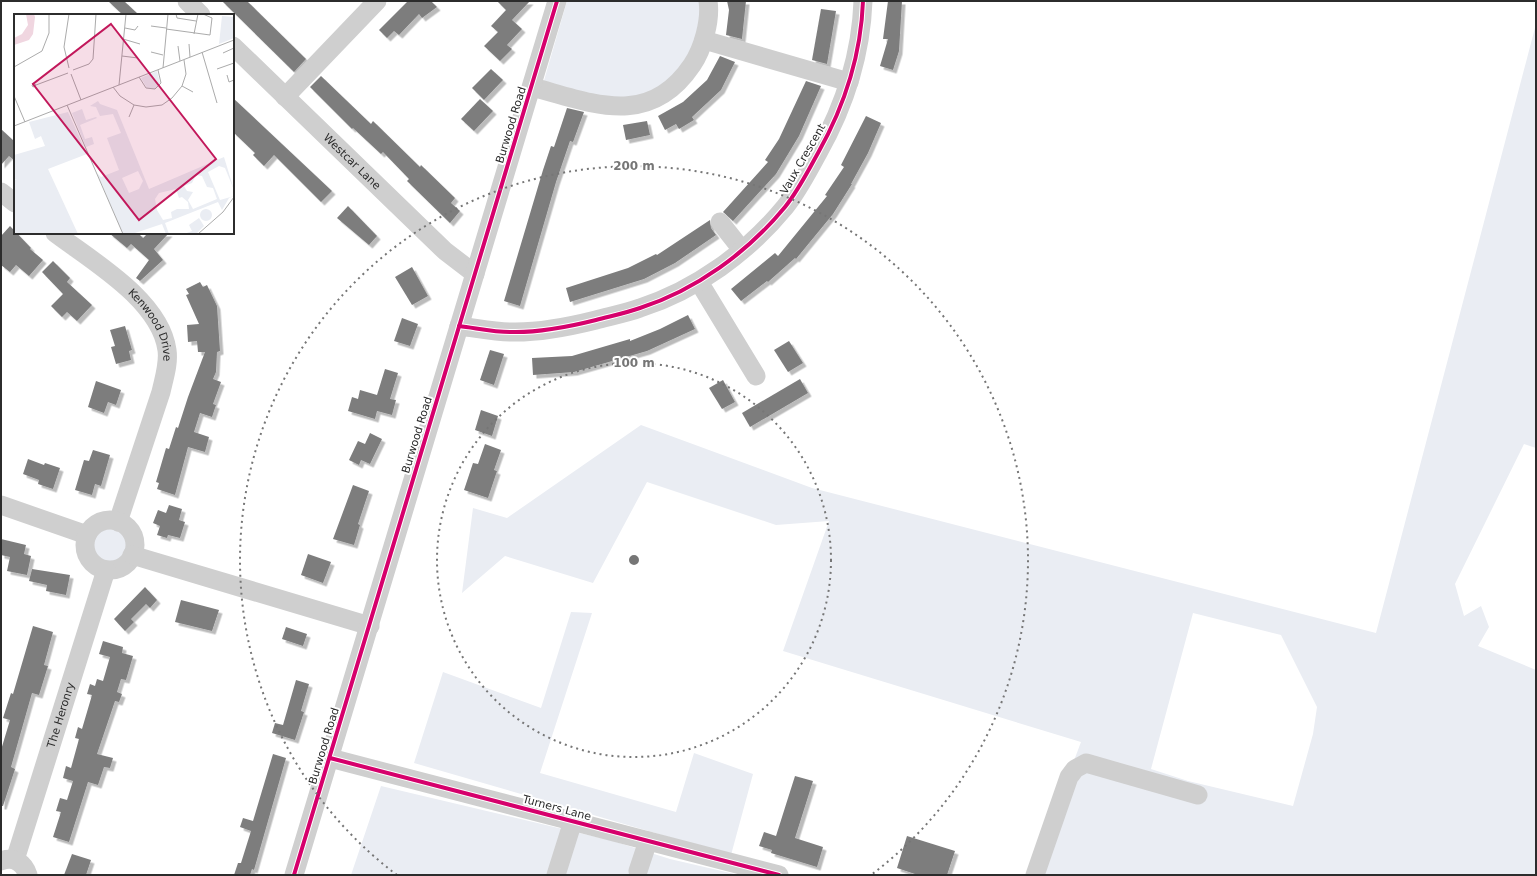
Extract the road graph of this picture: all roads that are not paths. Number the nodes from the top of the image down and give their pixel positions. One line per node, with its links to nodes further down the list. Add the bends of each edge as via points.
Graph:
1 (187, 1): 6 (street)
2 (378, 1): 11 (street)
3 (557, 1): 10 (street, Burwood Road)
4 (708, 1): 7 (street)
5 (863, 1): 9 (street, Vaux Crescent, via 861,36)
6 (200, 14)
7 (704, 40): 9 (street); 10 (street, via 697,58 674,88 645,103 603,106)
8 (234, 47): 11 (street, Westcar Lane)
9 (849, 82): 16 (street, Vaux Crescent, via 832,128 805,176 769,225)
10 (532, 87): 17 (street, Burwood Road)
11 (285, 97): 17 (street, Westcar Lane, via 445,251)
12 (1, 192): 13 (street)
13 (14, 202)
14 (720, 222): 16 (street)
15 (56, 234): 22 (street, Kenwood Drive, via 139,299 153,316 167,350 167,370 161,392)
16 (742, 250): 18 (street, Vaux Crescent)
17 (475, 274): 19 (street, Burwood Road)
18 (699, 282): 19 (street, Vaux Crescent, via 641,308 560,328 510,332); 20 (street)
19 (459, 326): 26 (street, Burwood Road)
20 (756, 376)
21 (1, 504): 23 (street)
22 (118, 522): 23 (street, via 110,520 97,523); 24 (street, via 128,527 132,533)
23 (87, 535): 25 (street, via 84,545 86,555 96,566)
24 (132, 555): 25 (street, via 123,566); 26 (street)
25 (106, 570): 31 (street, The Heronry)
26 (370, 626): 27 (street, Burwood Road)
27 (330, 758): 29 (street, Turners Lane); 34 (street, Burwood Road)
28 (1198, 795): 37 (street, via 1086,763 1075,769 1069,777)
29 (573, 821): 30 (street, Turners Lane); 35 (street)
30 (648, 841): 32 (street); 36 (street, Turners Lane)
31 (8, 860): 33 (street, via 23,864)
32 (638, 871)
33 (28, 875)
34 (294, 875)
35 (556, 875)
36 (779, 875)
37 (1035, 875)

